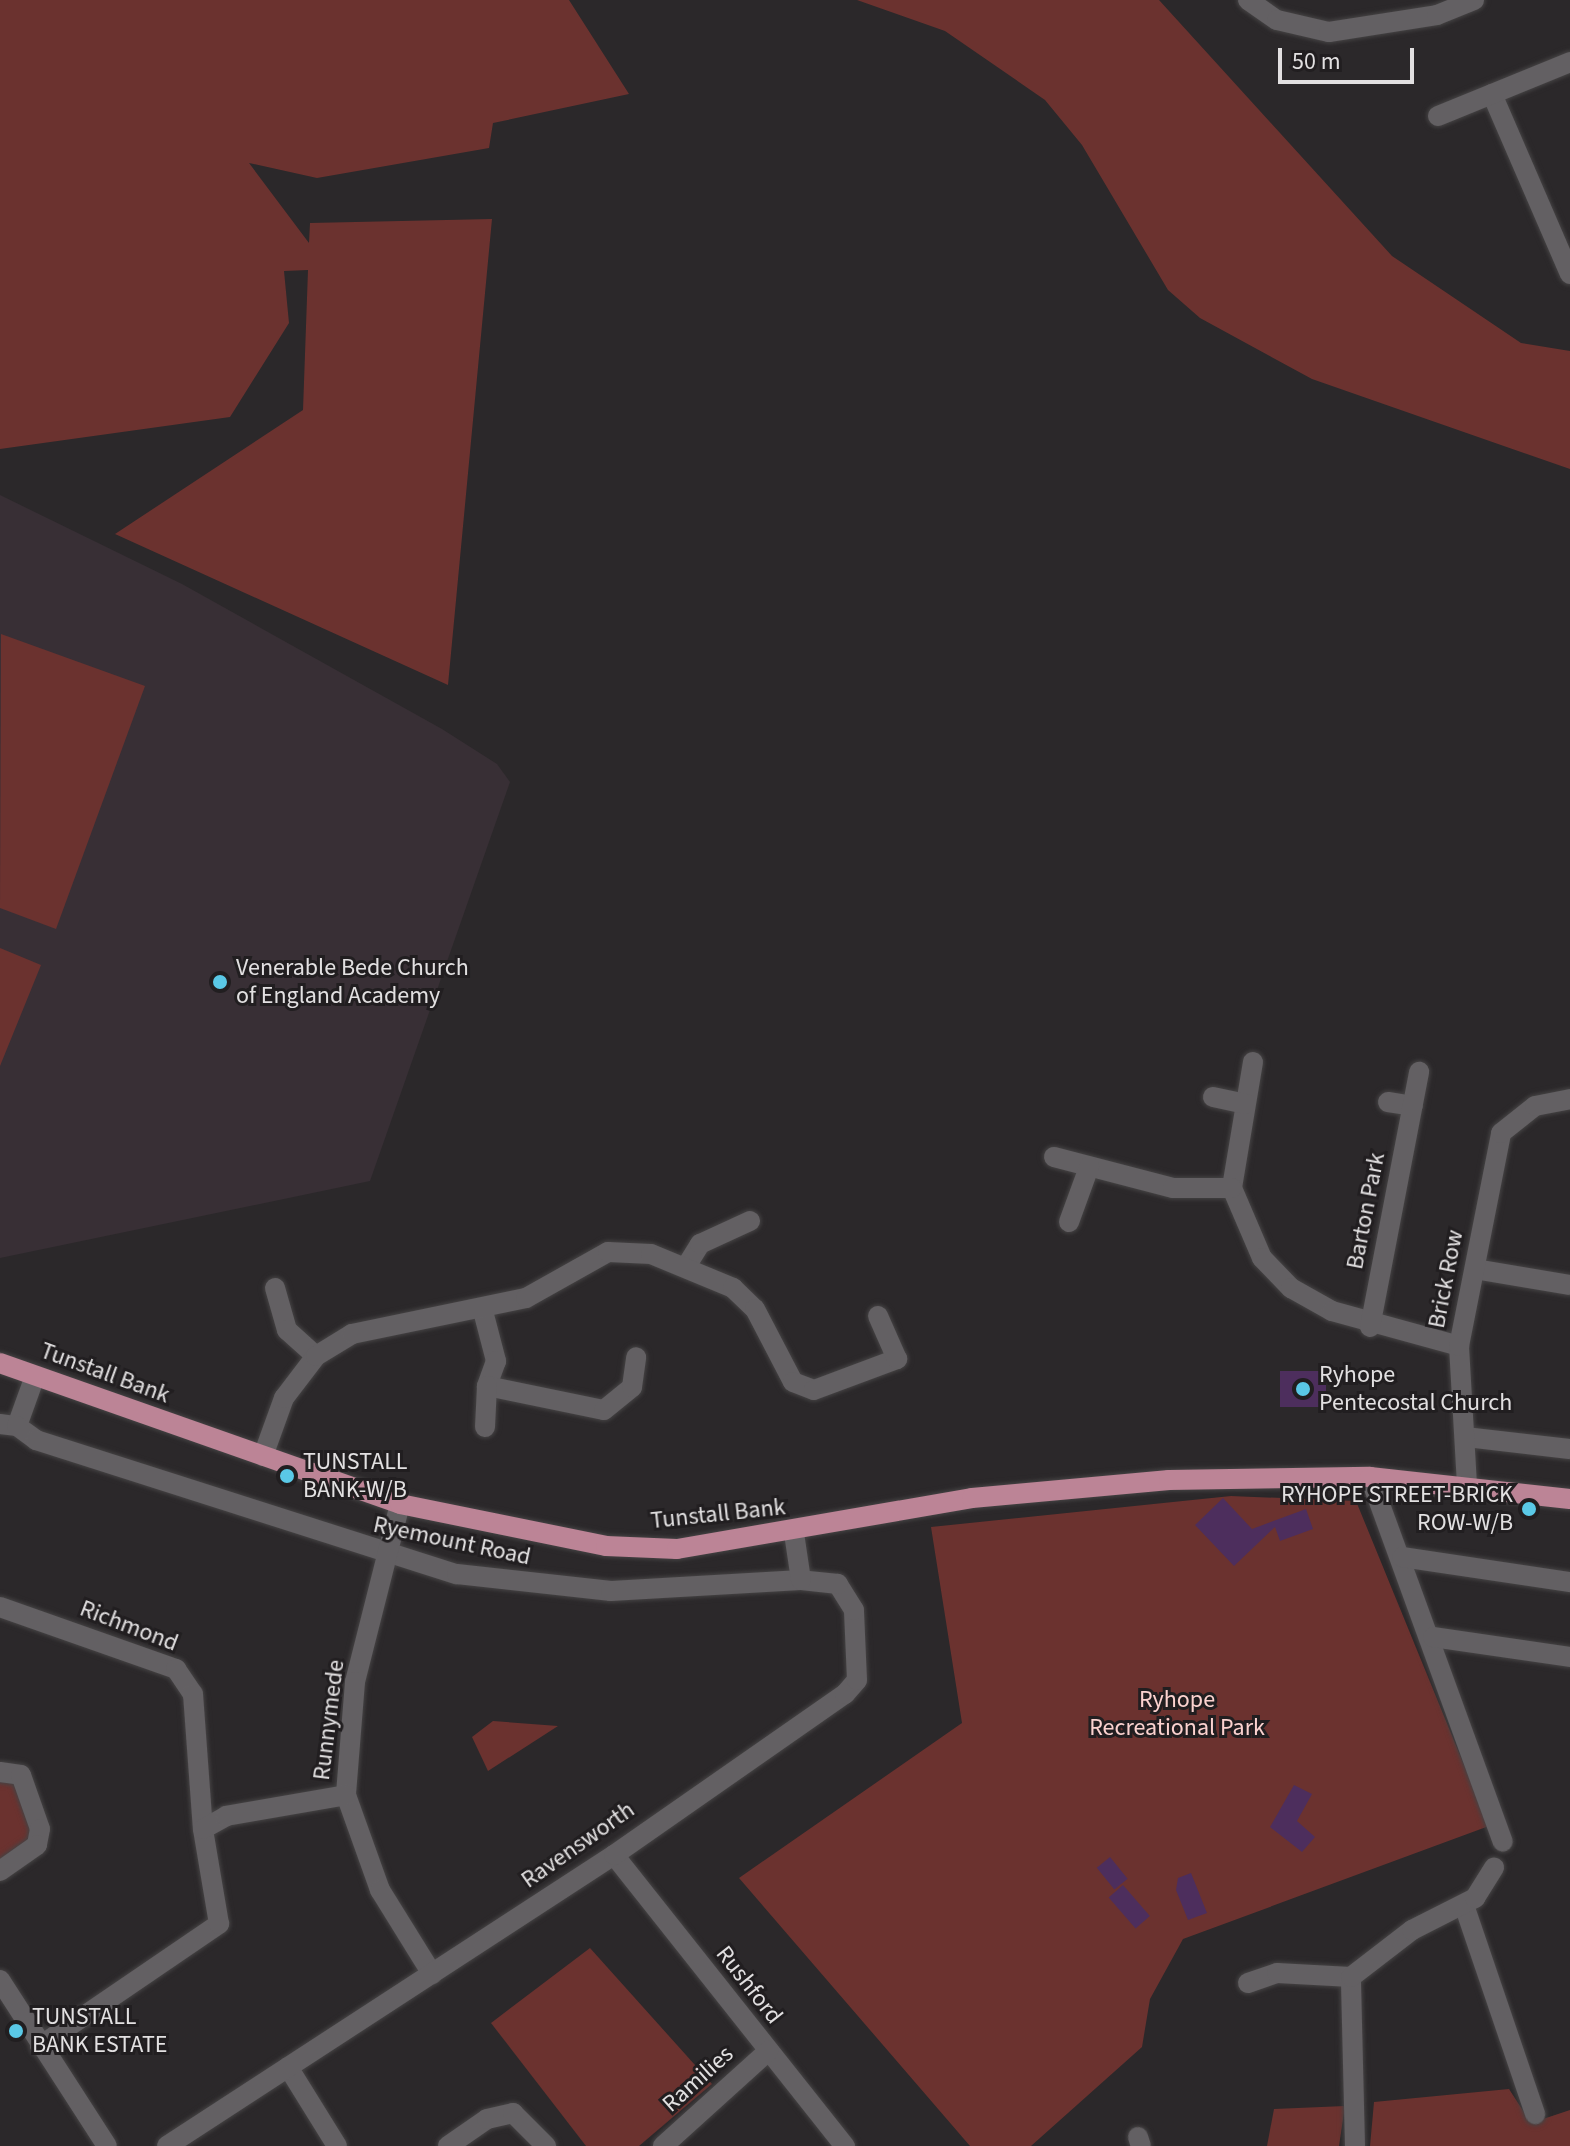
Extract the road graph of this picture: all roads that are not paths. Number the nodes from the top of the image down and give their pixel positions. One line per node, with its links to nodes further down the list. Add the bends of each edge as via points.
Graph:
1 (1248, 0): 2 (street, via 1277,20 1329,32 1437,15)
2 (1471, 0)
3 (1570, 62): 4 (street)
4 (1492, 94): 5 (street); 6 (street)
5 (1438, 116)
6 (1570, 274)
7 (1253, 1062): 12 (street)
8 (1419, 1072): 13 (street, Barton Park)
9 (1213, 1097): 12 (street)
10 (1570, 1099): 20 (street, Brick Row, via 1535,1106 1501,1133)
11 (1388, 1102): 13 (street)
12 (1245, 1104): 16 (street)
13 (1413, 1106): 25 (street, Barton Park)
14 (1054, 1157): 15 (street)
15 (1089, 1167): 16 (street, via 1173,1188); 18 (street)
16 (1232, 1188): 25 (street, via 1245,1232 1291,1288)
17 (750, 1221): 19 (street, via 700,1244)
18 (1069, 1222)
19 (687, 1265): 23 (street, via 608,1252 526,1298); 24 (street, via 755,1309 793,1382 814,1390 897,1359)
20 (1475, 1269): 21 (street); 26 (street, Brick Row)
21 (1570, 1285)
22 (275, 1288): 27 (street, via 287,1330)
23 (483, 1311): 27 (street, via 352,1334); 31 (street, via 496,1361)
24 (878, 1316)
25 (1370, 1327): 26 (street)
26 (1459, 1346): 34 (street, Brick Row, via 1457,1399)
27 (316, 1356): 36 (street, via 284,1398)
28 (636, 1357): 31 (street, via 632,1387 604,1410)
29 (0, 1363): 30 (main road, Tunstall Bank)
30 (35, 1376): 32 (street); 36 (main road, Tunstall Bank)
31 (487, 1386): 33 (street)
32 (8, 1425): 42 (street, Ryemount Road, via 36,1440)
33 (485, 1427)
34 (1466, 1437): 35 (street); 38 (street, Brick Row)
35 (1570, 1449)
36 (263, 1456): 40 (main road, Tunstall Bank)
37 (1370, 1477): 38 (main road, Tunstall Bank); 41 (main road, Tunstall Bank, via 1067,1486); 43 (street)
38 (1467, 1485): 39 (main road, Tunstall Bank)
39 (1570, 1499)
40 (400, 1504): 41 (main road, Tunstall Bank, via 606,1546 677,1549); 42 (street, Runnymede)
41 (794, 1533): 44 (street)
42 (387, 1557): 44 (street, Ryemount Road, via 524,1586 611,1591); 50 (street, Runnymede, via 355,1682)
43 (1402, 1557): 45 (street); 47 (street)
44 (801, 1580): 53 (street, Ravensworth, via 838,1584 854,1610 857,1680)
45 (1570, 1582)
46 (0, 1607): 51 (street, Richmond, via 176,1669 193,1694)
47 (1433, 1637): 48 (street); 52 (street)
48 (1570, 1657)
49 (0, 1772): 55 (street, via 21,1775 40,1829 37,1845)
50 (346, 1795): 51 (street, via 226,1816); 57 (street, Runnymede, via 380,1890)
51 (203, 1829): 61 (street, Richmond, via 219,1924)
52 (1503, 1842)
53 (614, 1855): 57 (street, Ravensworth); 62 (street, Rushford)
54 (1494, 1867): 56 (street)
55 (0, 1871)
56 (1464, 1905): 58 (street, via 1372,1955); 64 (street)
57 (432, 1974): 63 (street, Ravensworth)
58 (1351, 1977): 60 (street, via 1277,1973); 72 (street, via 1358,2100)
59 (0, 1980): 61 (street)
60 (1248, 1983)
61 (40, 2046): 65 (street)
62 (768, 2051): 70 (street, Ramilies); 71 (street, Rushford)
63 (288, 2067): 66 (street, Ravensworth); 67 (street)
64 (1535, 2114)
65 (107, 2146)
66 (167, 2146)
67 (337, 2146)
68 (448, 2146): 69 (street, via 487,2119 513,2113)
69 (546, 2146)
70 (663, 2146)
71 (845, 2146)
72 (1355, 2146)

